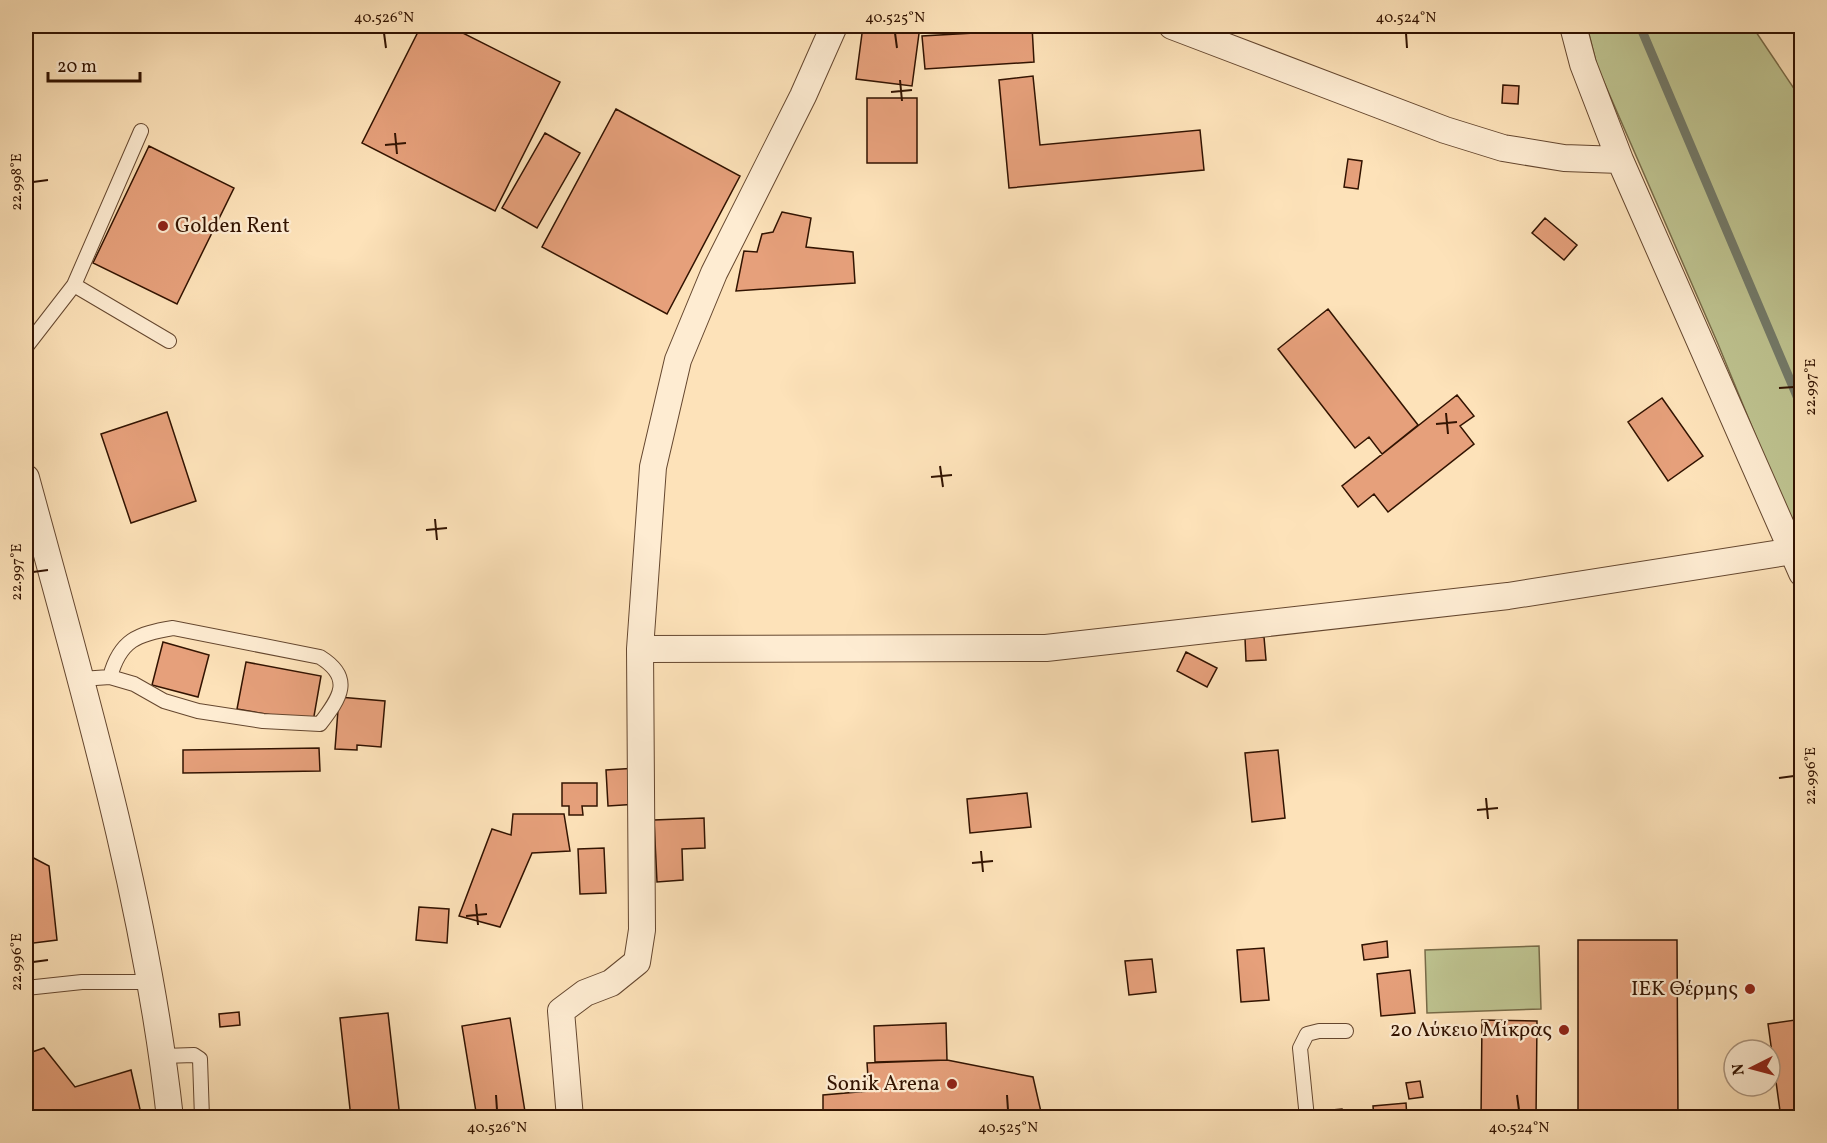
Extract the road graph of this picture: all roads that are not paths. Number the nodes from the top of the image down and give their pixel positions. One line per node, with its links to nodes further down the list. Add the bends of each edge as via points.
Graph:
1 (834, 26): 12 (street, via 714,273 678,360 653,467)
2 (1172, 26): 5 (street, via 1445,130 1503,148 1564,158)
3 (1573, 26): 5 (street, via 1583,64)
4 (141, 131): 6 (lane)
5 (1620, 160): 11 (street)
6 (74, 285): 7 (lane); 8 (lane)
7 (169, 341)
8 (26, 347)
9 (26, 478): 10 (street)
10 (32, 528): 14 (street)
11 (1797, 562): 12 (street, via 1046,648)
12 (640, 649): 21 (street, via 642,930 637,962 611,983 585,993 561,1011)
13 (110, 677): 13 (lane, via 198,711 263,721 320,724 334,707 340,691 340,677 334,665 320,657 173,628 131,639 116,655); 14 (lane)
14 (81, 679): 15 (street)
15 (149, 982): 16 (lane, via 82,982); 18 (street)
16 (26, 988)
17 (1346, 1031): 22 (lane, via 1307,1034 1300,1048)
18 (163, 1056): 19 (street); 20 (lane, via 194,1054 200,1059)
19 (170, 1118)
20 (202, 1118)
21 (570, 1118)
22 (1307, 1118)

